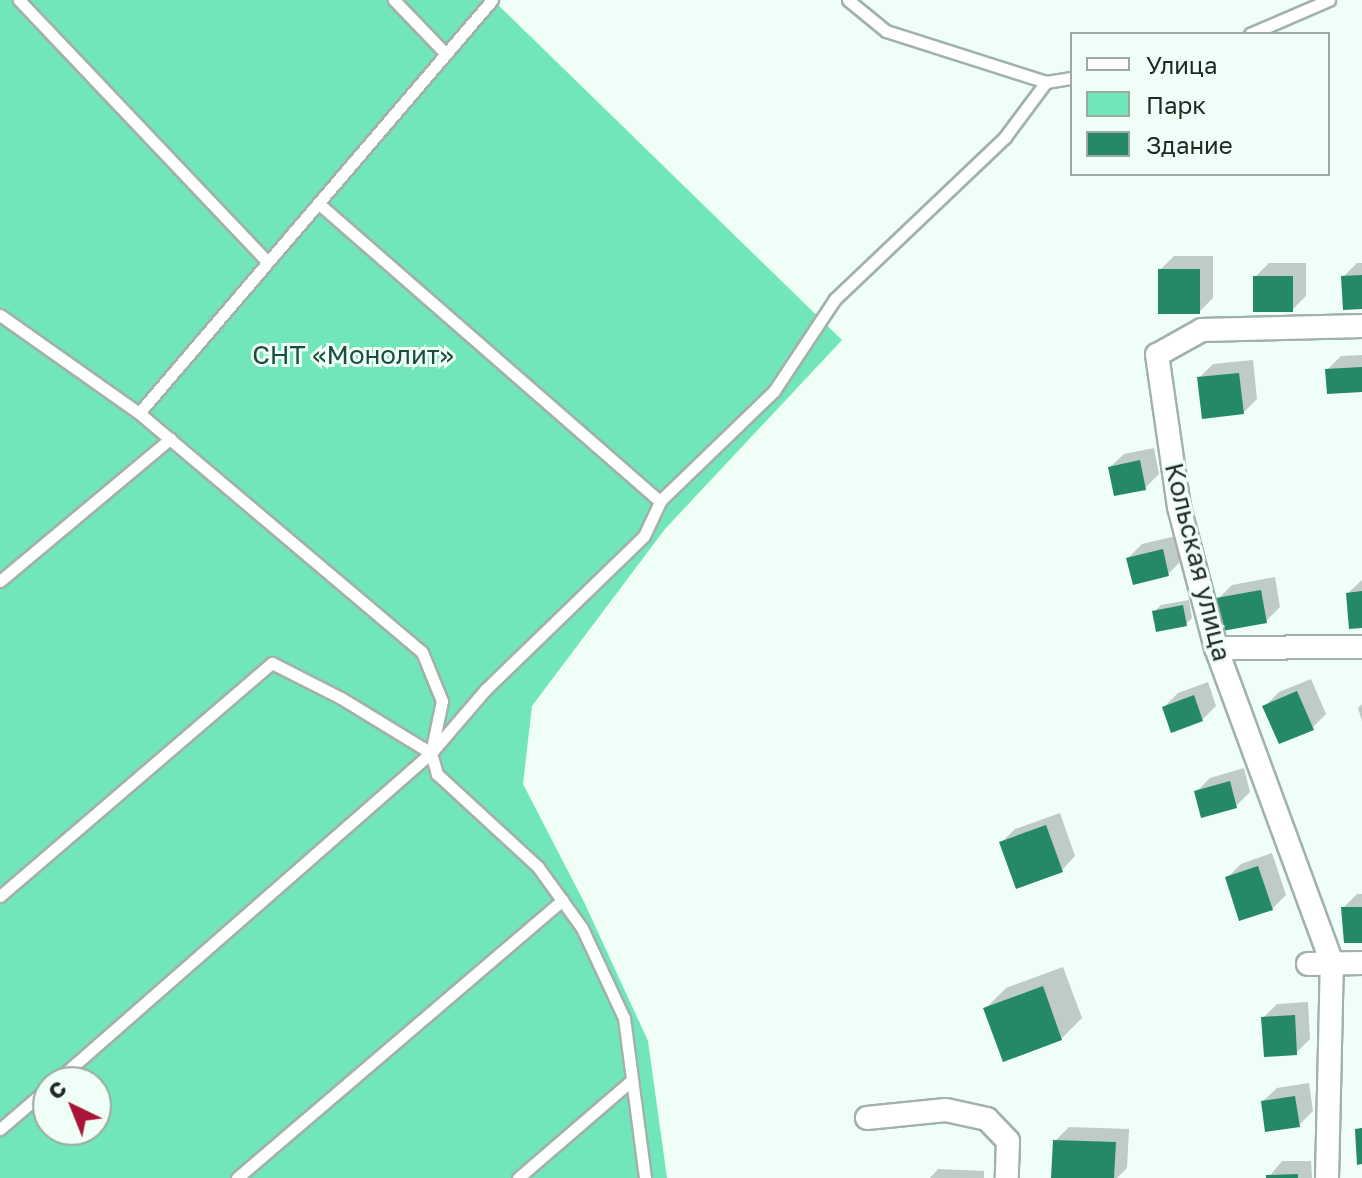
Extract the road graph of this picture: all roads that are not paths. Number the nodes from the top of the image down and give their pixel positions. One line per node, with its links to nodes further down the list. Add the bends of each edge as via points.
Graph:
1 (19, 0): 11 (lane)
2 (394, 0): 7 (lane)
3 (492, 0): 7 (lane)
4 (848, 0): 9 (lane, via 886,31)
5 (1329, 0): 6 (lane)
6 (1255, 32)
7 (446, 54): 10 (lane)
8 (1070, 78): 9 (lane)
9 (1046, 82): 16 (lane, via 1005,137 835,299 774,391)
10 (318, 203): 11 (lane); 16 (lane)
11 (268, 262): 14 (lane)
12 (0, 315): 14 (lane)
13 (1362, 326): 19 (street, Кольская улица, via 1202,330 1157,355 1179,507)
14 (139, 413): 15 (lane)
15 (170, 439): 17 (lane); 20 (lane, via 422,652 442,701)
16 (660, 501): 20 (lane, via 644,536 485,690)
17 (0, 581)
18 (1362, 647): 19 (street)
19 (1216, 648): 23 (street, Кольская улица)
20 (431, 753): 21 (lane, via 272,663); 22 (lane, via 437,774 538,867); 26 (lane)
21 (0, 896)
22 (562, 900): 27 (lane, via 582,928 624,1018); 31 (lane)
23 (1332, 963): 24 (street); 25 (street); 35 (street)
24 (1362, 963)
25 (1308, 964)
26 (73, 1066)
27 (632, 1080): 32 (lane); 33 (lane)
28 (32, 1102): 30 (lane)
29 (867, 1118): 34 (street, via 946,1110 987,1119 1008,1141)
30 (0, 1129)
31 (237, 1178)
32 (518, 1178)
33 (645, 1178)
34 (1007, 1178)
35 (1327, 1178)

